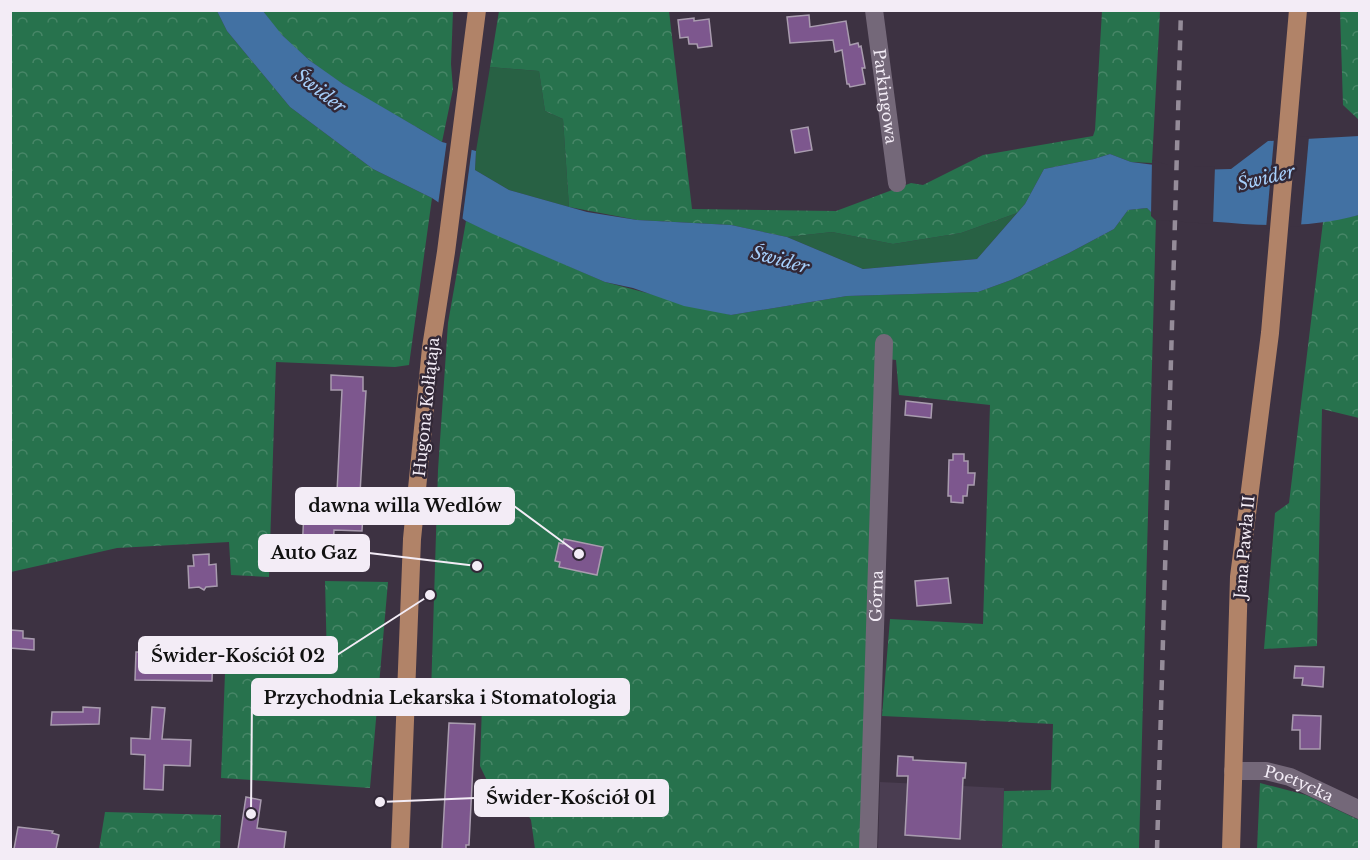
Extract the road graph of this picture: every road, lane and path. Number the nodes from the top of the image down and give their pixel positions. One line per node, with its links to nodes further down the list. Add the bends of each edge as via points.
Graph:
1 (477, 10): 8 (main road, Hugona Kołłątaja, via 431,348 412,539)
2 (874, 10): 4 (street, Parkingowa)
3 (1299, 10): 6 (main road, Jana Pawła II, via 1270,333 1239,577)
4 (897, 183)
5 (884, 343): 9 (street, Górna)
6 (1233, 771): 7 (street, Poetycka, via 1266,771 1290,777); 10 (main road, Jana Pawła II)
7 (1359, 810)
8 (400, 849)
9 (868, 849)
10 (1231, 849)

